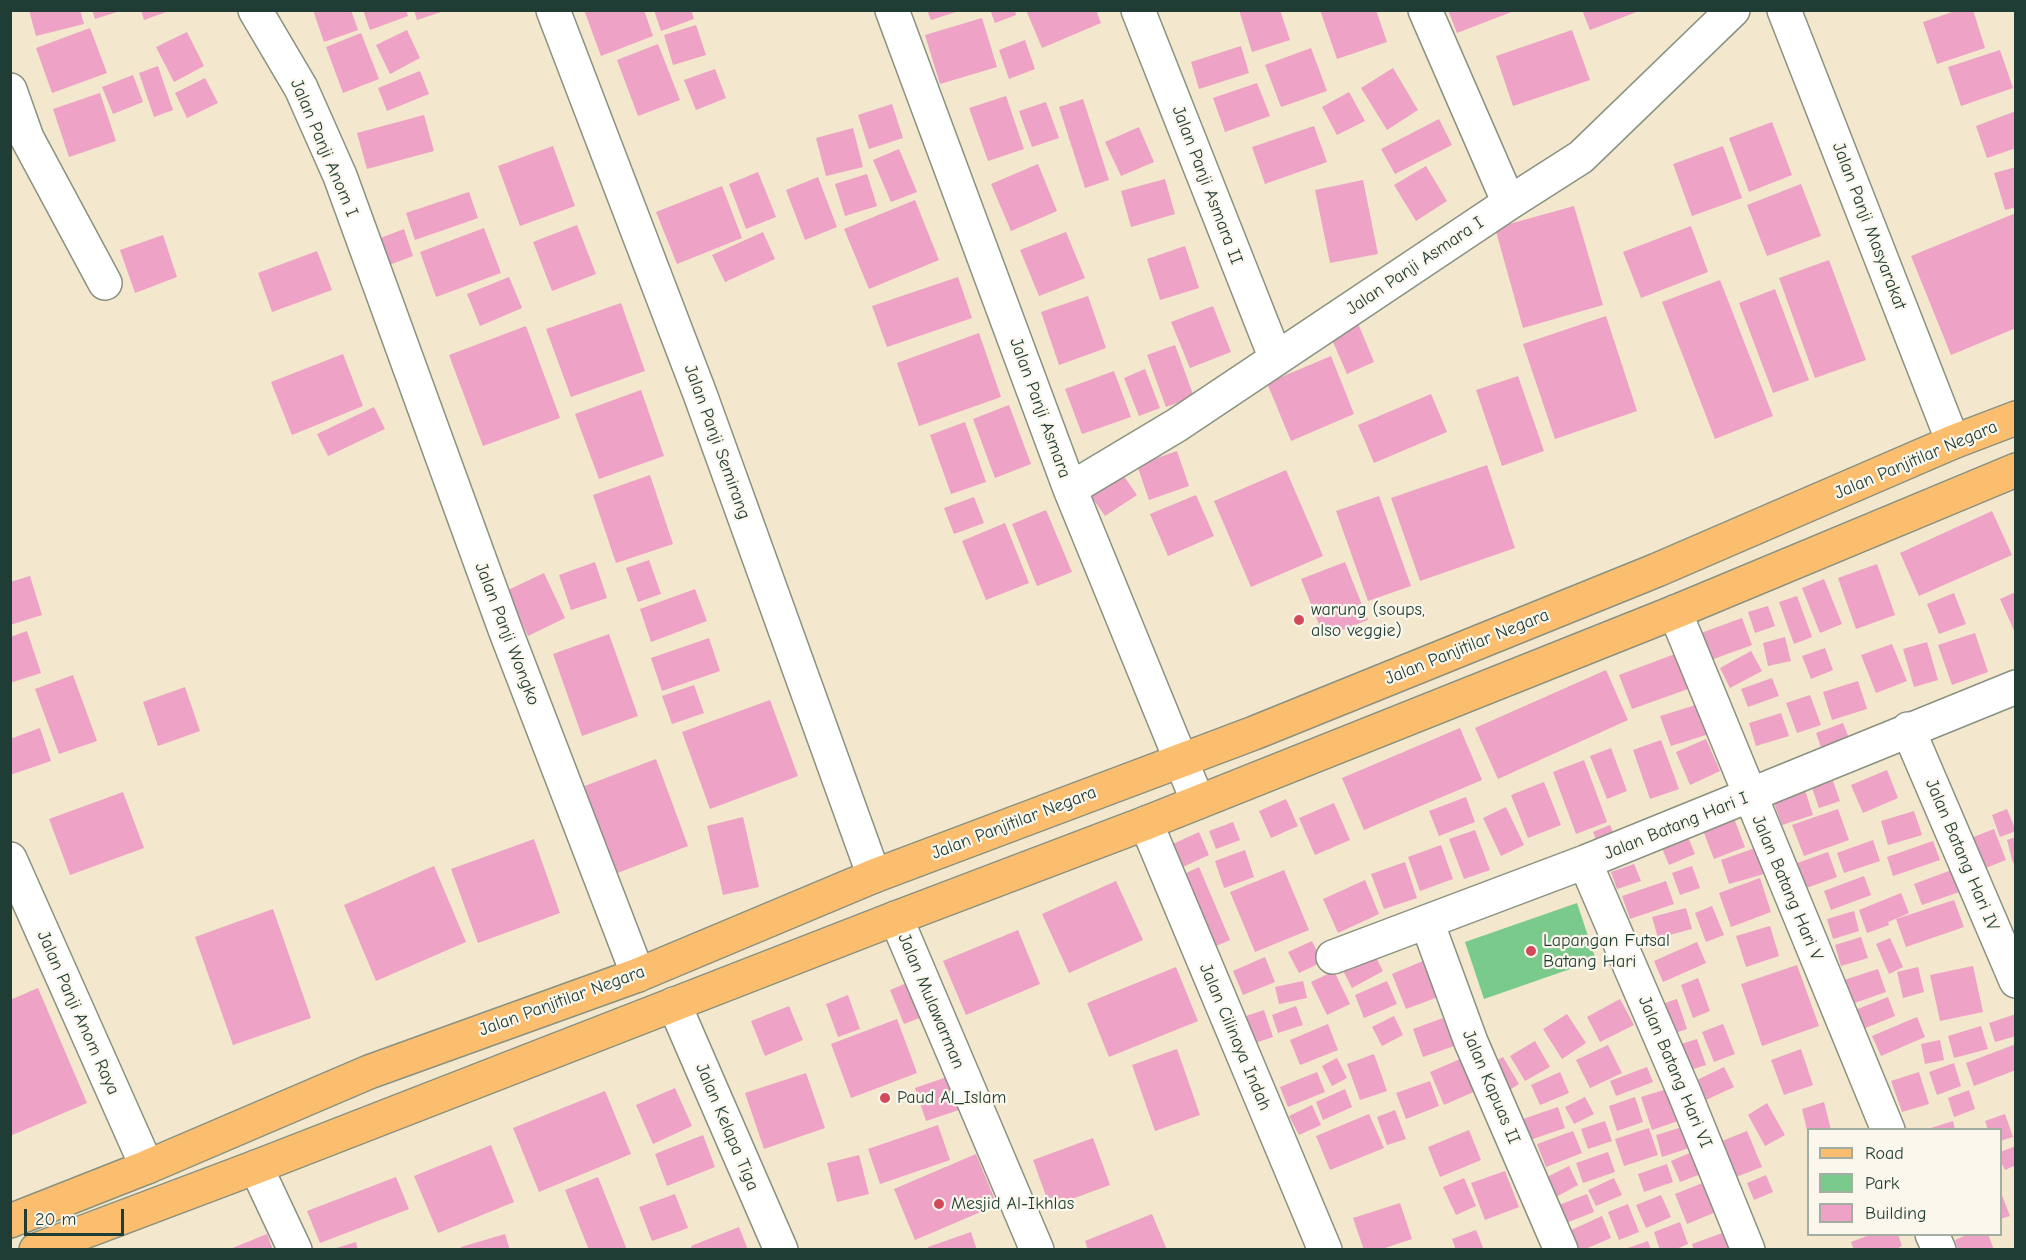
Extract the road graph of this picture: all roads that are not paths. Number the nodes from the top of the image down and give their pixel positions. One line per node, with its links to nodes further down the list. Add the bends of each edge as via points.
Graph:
1 (255, 10): 11 (street, Jalan Panji Anom I, via 301,88 340,176)
2 (553, 10): 26 (street, Jalan Panji Semirang, via 700,394)
3 (892, 10): 16 (street, Jalan Panji Asmara)
4 (1138, 10): 12 (street, Jalan Panji Asmara II)
5 (1425, 10): 9 (street)
6 (1733, 10): 9 (street, Jalan Panji Asmara I, via 1581,157)
7 (1784, 10): 14 (street, Jalan Panji Masyarakat)
8 (10, 90): 10 (street, via 27,138)
9 (1509, 202): 12 (street, Jalan Panji Asmara I)
10 (105, 283)
11 (381, 290): 30 (street, Jalan Panji Wongko, via 506,632)
12 (1276, 359): 16 (street, Jalan Panji Asmara I)
13 (2016, 418): 14 (main road, Jalan Panjitilar Negara)
14 (1953, 442): 20 (main road, Jalan Panjitilar Negara, via 1656,570)
15 (2016, 470): 17 (main road)
16 (1070, 489): 20 (street, Jalan Panji Asmara)
17 (1675, 612): 21 (street, Jalan Batang Hari V); 22 (main road)
18 (2016, 687): 19 (street, Jalan Batang Hari I)
19 (1908, 729): 21 (street, Jalan Batang Hari I); 31 (street, Jalan Batang Hari IV)
20 (1180, 760): 22 (street, Jalan Panji Asmara); 26 (main road, Jalan Panjitilar Negara)
21 (1749, 796): 25 (street, Jalan Batang Hari I); 33 (street, Jalan Batang Hari V)
22 (1198, 802): 23 (main road)
23 (1146, 823): 27 (main road); 42 (street, Jalan Cilinaya Indah)
24 (10, 859): 34 (street, Jalan Panji Anom Raya)
25 (1585, 862): 28 (street, Jalan Batang Hari I); 44 (street, Jalan Batang Hari VI)
26 (873, 876): 30 (main road, Jalan Panjitilar Negara)
27 (896, 918): 32 (main road); 41 (street, Jalan Mulawarman)
28 (1427, 921): 29 (street, Jalan Batang Hari I); 43 (street, Jalan Kapuas II, via 1471,1042)
29 (1333, 957)
30 (638, 975): 34 (main road, Jalan Panjitilar Negara, via 369,1071)
31 (2016, 981)
32 (674, 1004): 35 (main road); 40 (street, Jalan Kelapa Tiga)
33 (1887, 1128)
34 (147, 1167): 36 (main road, Jalan Panjitilar Negara)
35 (256, 1167): 38 (main road); 39 (street)
36 (10, 1221)
37 (1933, 1236): 45 (street)
38 (36, 1250)
39 (294, 1250)
40 (780, 1250)
41 (1037, 1250)
42 (1325, 1250)
43 (1561, 1250)
44 (1748, 1250)
45 (1939, 1250)

